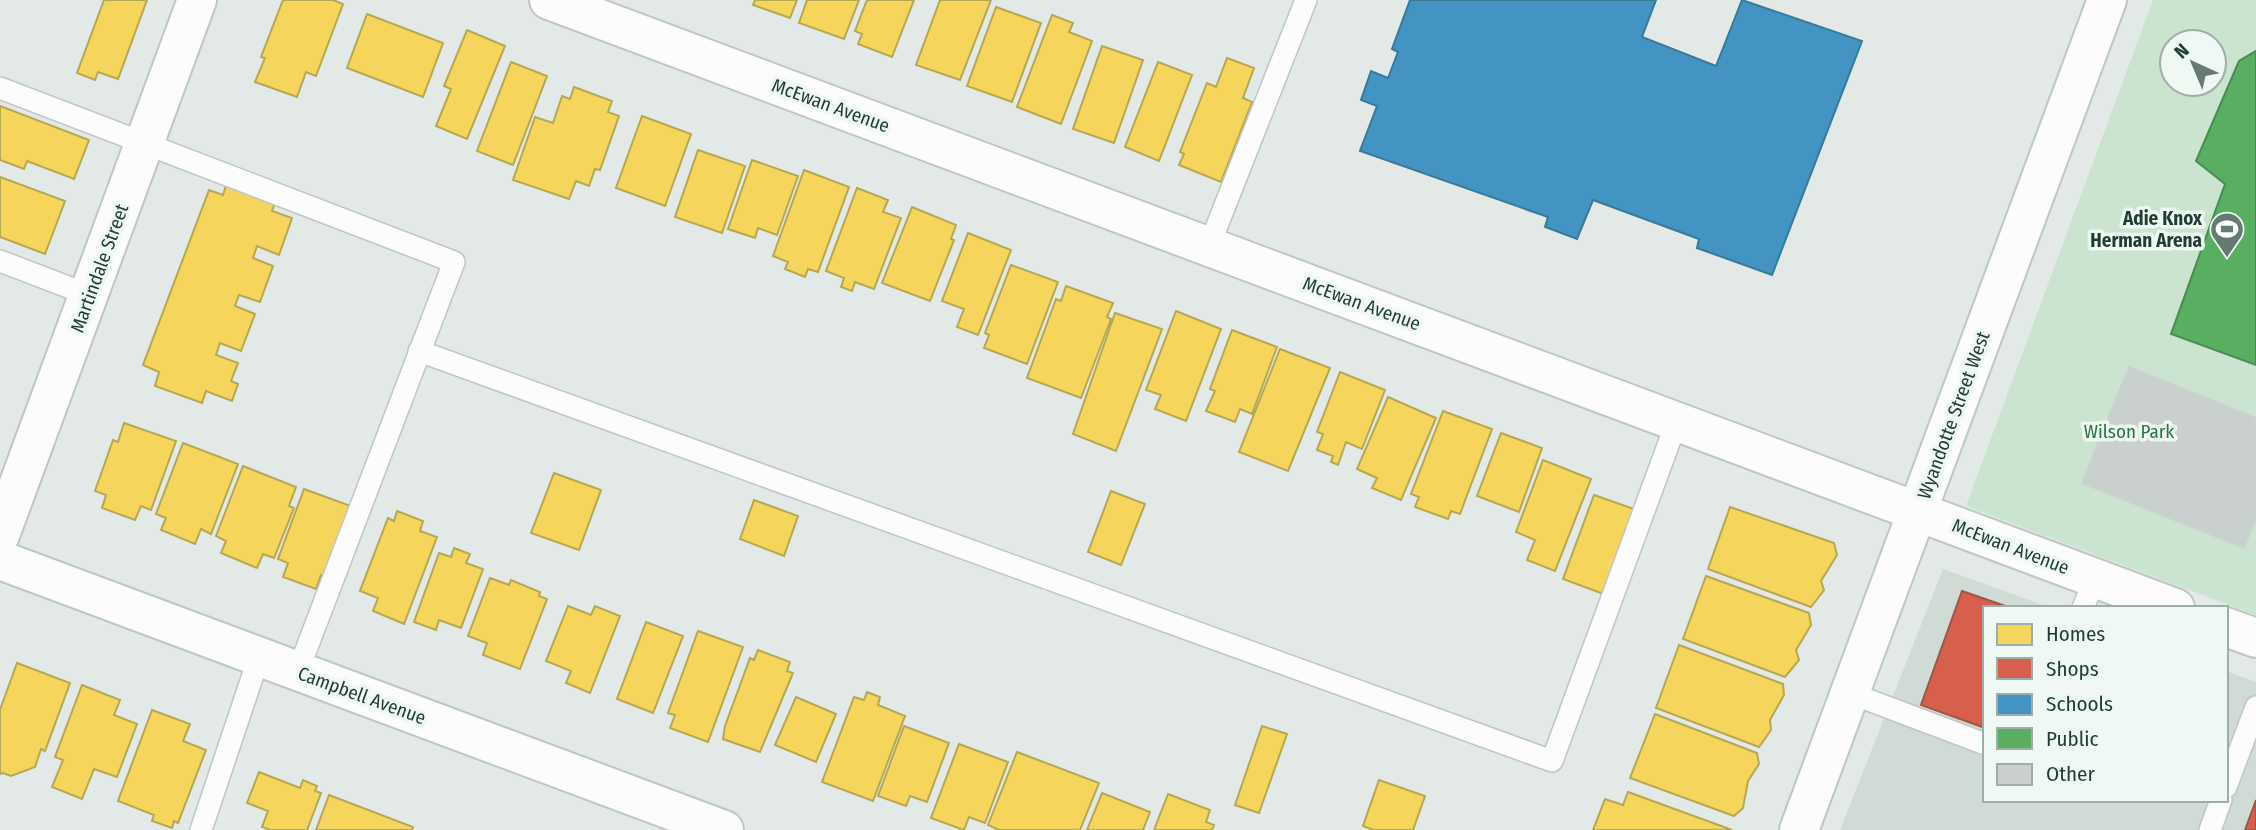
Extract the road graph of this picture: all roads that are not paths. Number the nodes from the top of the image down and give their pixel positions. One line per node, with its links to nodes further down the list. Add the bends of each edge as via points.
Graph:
1 (197, 0): 6 (street, Martindale Street)
2 (549, 0): 7 (street, McEwan Avenue)
3 (1306, 0): 7 (lane)
4 (2107, 0): 12 (street, Wyandotte Street West)
5 (0, 88): 6 (lane)
6 (144, 142): 9 (street, Martindale Street); 10 (lane, via 454,262)
7 (1209, 246): 11 (street, McEwan Avenue)
8 (0, 261): 9 (lane)
9 (89, 295): 13 (street, Martindale Street)
10 (419, 351): 11 (lane, via 1552,761); 20 (lane)
11 (1677, 421): 12 (street, McEwan Avenue)
12 (1918, 511): 15 (street, McEwan Avenue); 21 (street, Wyandotte Street West)
13 (0, 535)
14 (0, 560): 19 (street, Campbell Avenue)
15 (2089, 593): 16 (street, McEwan Avenue)
16 (2164, 606)
17 (2228, 628): 18 (street)
18 (2256, 638)
19 (259, 657): 20 (street, Campbell Avenue); 26 (lane)
20 (298, 671): 27 (street, Campbell Avenue)
21 (1850, 694): 23 (lane); 28 (street, Wyandotte Street West)
22 (2256, 707): 24 (lane)
23 (1983, 743)
24 (2228, 782)
25 (2220, 802): 29 (lane)
26 (201, 830)
27 (724, 830)
28 (1799, 830)
29 (2210, 830)

